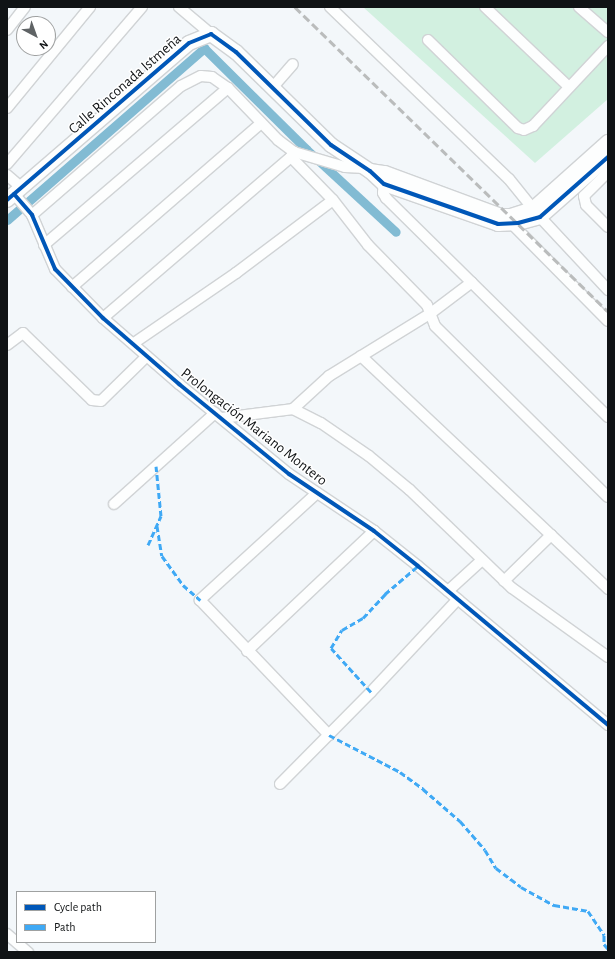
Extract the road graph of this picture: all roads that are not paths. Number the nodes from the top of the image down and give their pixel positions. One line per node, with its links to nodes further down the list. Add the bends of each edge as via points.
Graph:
1 (24, 7): 8 (street)
2 (90, 7): 17 (street)
3 (142, 7): 22 (street)
4 (179, 7): 10 (street)
5 (330, 7): 30 (street, via 509,179)
6 (485, 7): 15 (street)
7 (579, 7): 9 (street)
8 (7, 30)
9 (608, 32)
10 (211, 34): 14 (street, via 236,52); 27 (street, Calle Rinconada Istmeña, via 189,43)
11 (428, 40): 15 (street, via 518,128 524,130 533,126)
12 (608, 46): 15 (street)
13 (293, 64): 14 (street)
14 (272, 87): 23 (street, via 331,145)
15 (569, 87)
16 (228, 88): 18 (street); 29 (street, via 212,77 191,78); 33 (street)
17 (7, 108)
18 (261, 123): 20 (street); 35 (street)
19 (608, 142): 30 (street)
20 (296, 155): 23 (street); 28 (street); 38 (street)
21 (608, 157): 30 (street)
22 (7, 164)
23 (368, 170): 26 (street)
24 (608, 172): 32 (street, via 584,196 586,205)
25 (7, 175): 27 (street, Prolongación Mariano Montero)
26 (384, 179): 31 (street, via 498,224); 34 (street, via 386,198)
27 (16, 196): 29 (street, Prolongación Mariano Montero)
28 (333, 200): 37 (street, via 368,245 427,305); 40 (street, via 236,273)
29 (31, 213): 33 (street, Prolongación Mariano Montero)
30 (536, 213): 31 (street); 36 (street)
31 (508, 220): 39 (street)
32 (608, 228)
33 (44, 245): 35 (street, Prolongación Mariano Montero, via 55,269)
34 (472, 282): 37 (street); 46 (street)
35 (72, 287): 38 (street, Prolongación Mariano Montero)
36 (608, 290)
37 (431, 314): 43 (street); 48 (street, via 435,326)
38 (103, 318): 40 (street, Prolongación Mariano Montero)
39 (608, 320)
40 (134, 343): 42 (street, Prolongación Mariano Montero)
41 (7, 344): 42 (street, via 23,333 92,400 101,401)
42 (147, 356): 45 (street, Prolongación Mariano Montero)
43 (360, 356): 44 (street, via 329,376); 51 (street)
44 (293, 410): 45 (street); 52 (street, via 321,423 369,456 410,490)
45 (218, 415): 47 (street, Prolongación Mariano Montero, via 289,474); 49 (street)
46 (608, 417)
47 (317, 493): 50 (street, Prolongación Mariano Montero); 57 (street, via 200,600)
48 (608, 497)
49 (114, 504)
50 (374, 531): 55 (street, Prolongación Mariano Montero); 57 (street)
51 (551, 535): 53 (street); 54 (street)
52 (482, 560): 53 (street); 55 (street)
53 (504, 580): 58 (street)
54 (608, 590)
55 (448, 591): 56 (street, Prolongación Mariano Montero)
56 (458, 599): 59 (street, Prolongación Mariano Montero); 60 (street)
57 (247, 651): 60 (street)
58 (608, 657)
59 (608, 725)
60 (329, 735): 61 (street)
61 (280, 784)
62 (7, 934): 63 (street)
63 (16, 942)
64 (18, 943): 65 (street)
65 (28, 952)

